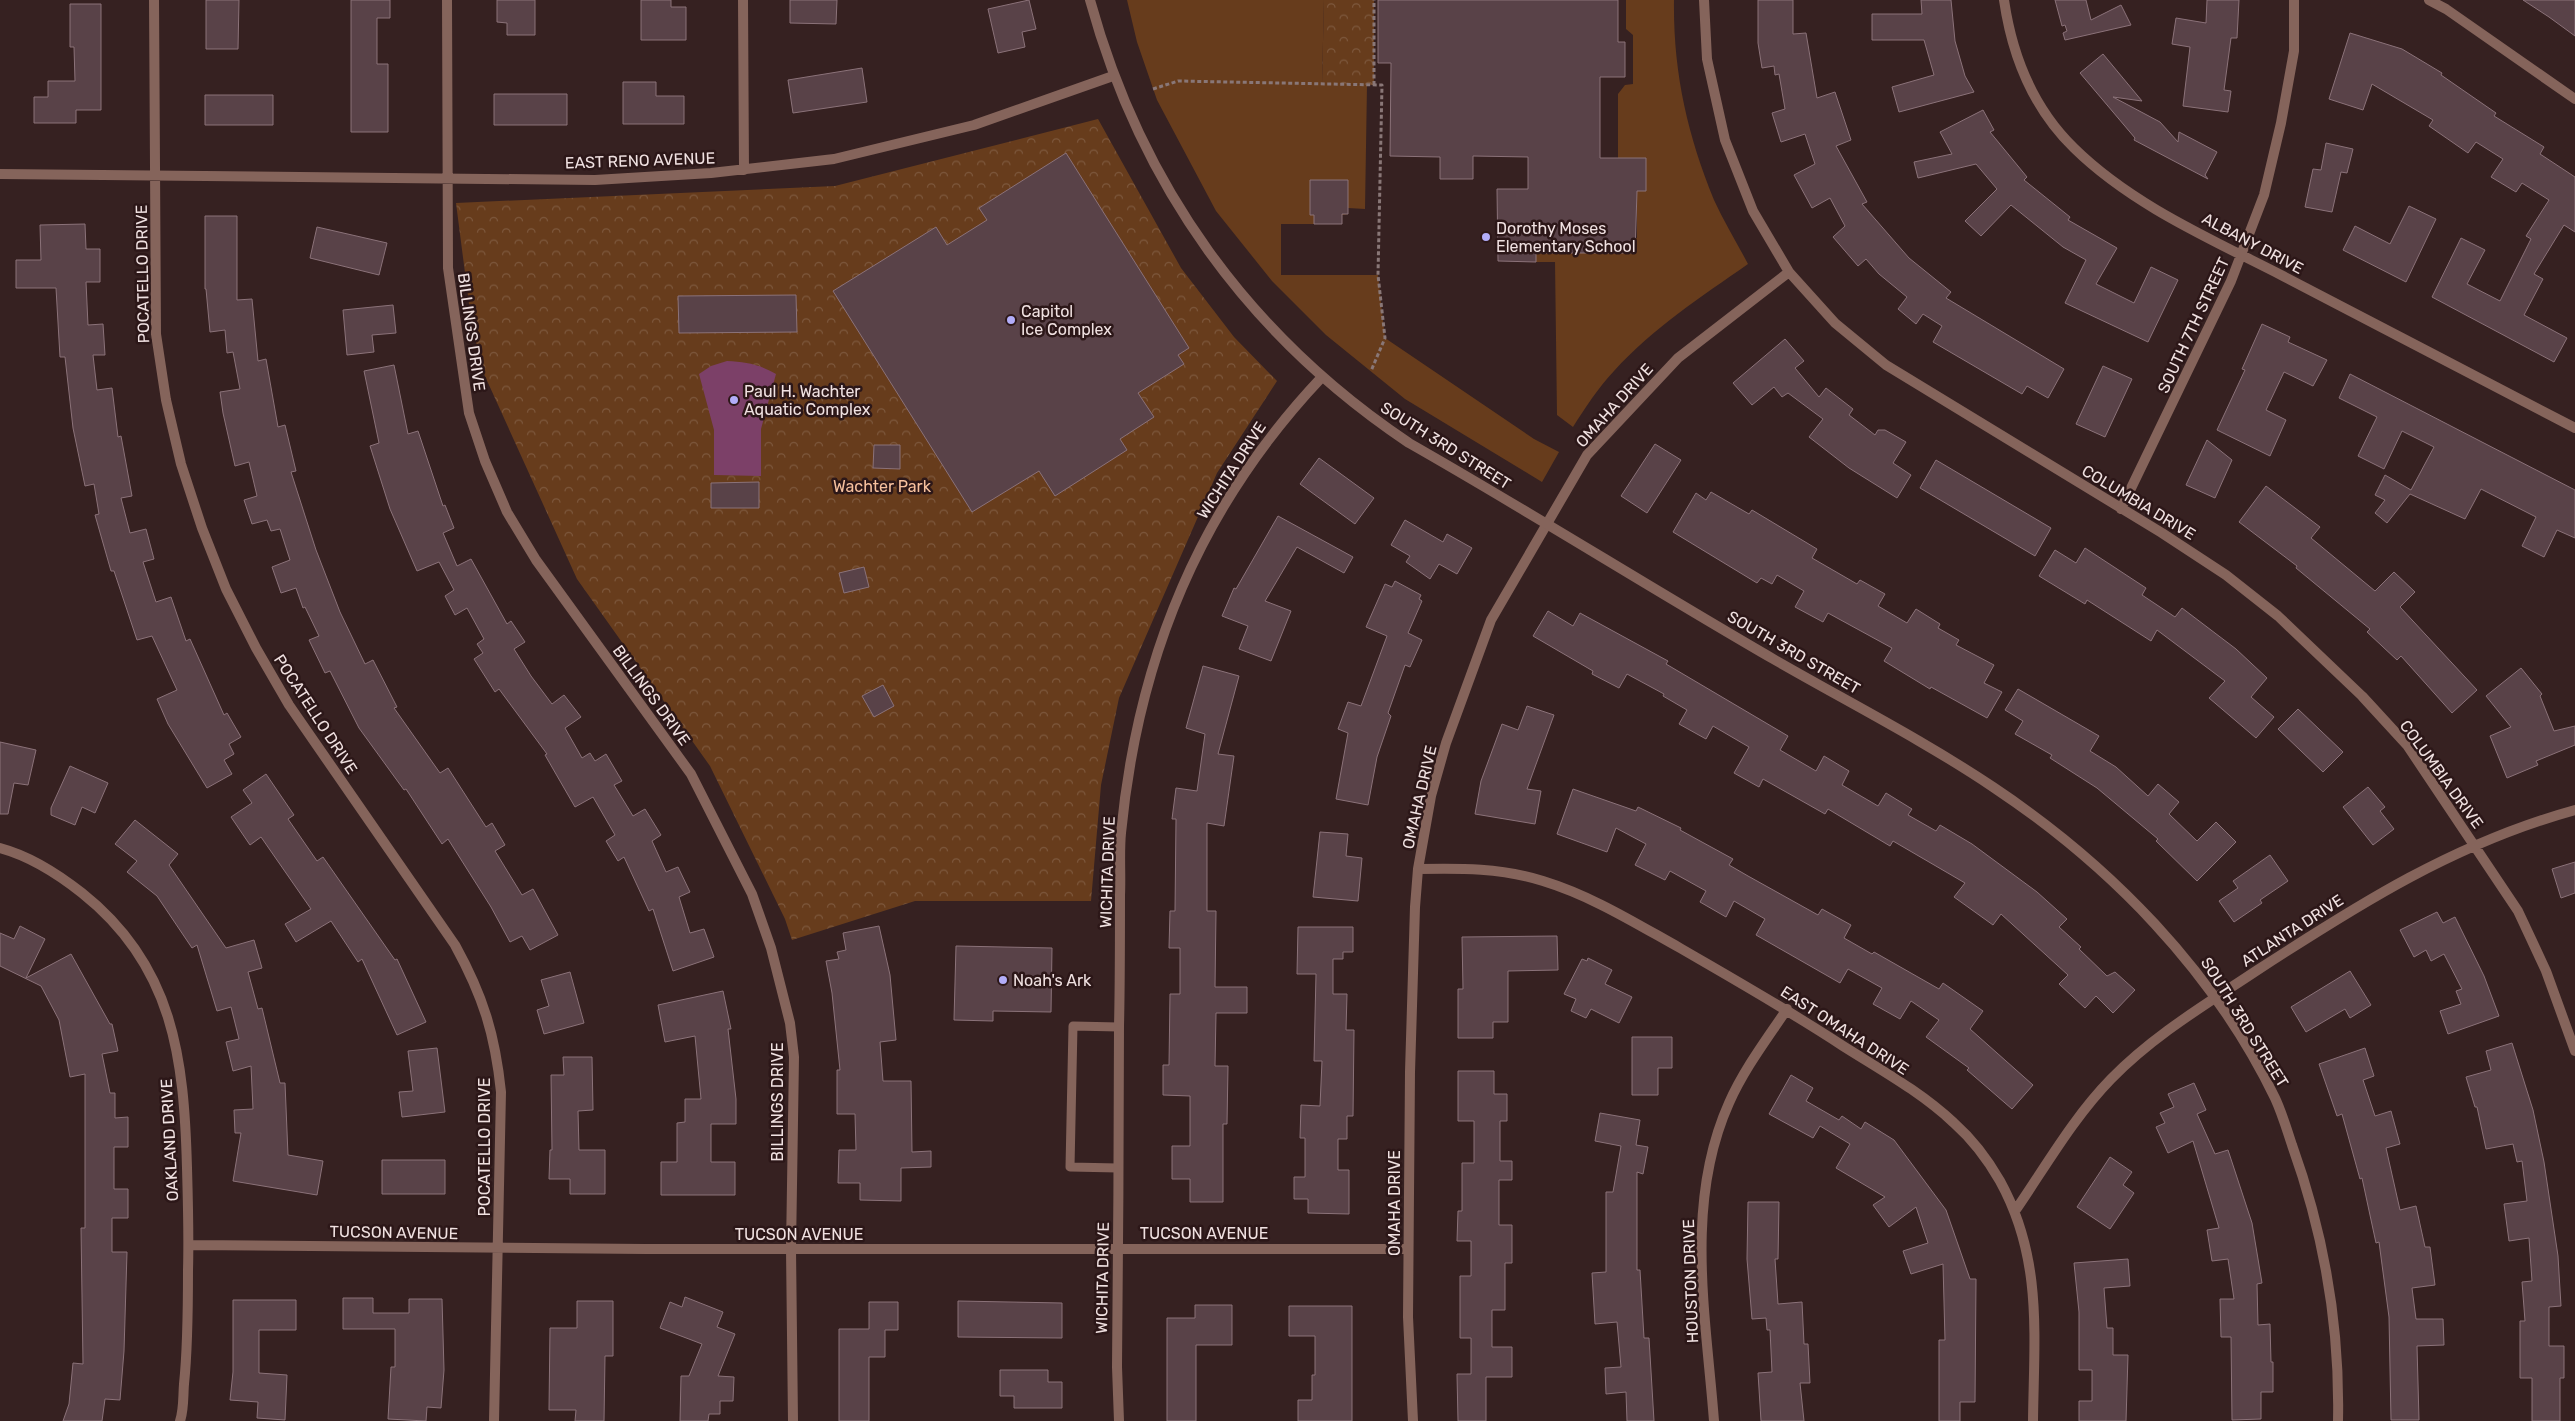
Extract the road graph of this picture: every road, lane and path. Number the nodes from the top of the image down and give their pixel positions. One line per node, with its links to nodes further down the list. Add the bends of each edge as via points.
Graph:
1 (154, 0): 16 (street, POCATELLO DRIVE)
2 (448, 0): 17 (street, BILLINGS DRIVE)
3 (743, 0): 14 (street)
4 (1090, 0): 10 (street, SOUTH 3RD STREET)
5 (1374, 0): 11 (path)
6 (1704, 0): 19 (street, COLUMBIA DRIVE, via 1707,59 1725,140 1753,211)
7 (2004, 0): 18 (street, ALBANY DRIVE, via 2017,59 2032,91 2050,121 2073,147 2138,199)
8 (2294, 0): 18 (street, SOUTH 7TH STREET, via 2294,51 2281,123 2264,195)
9 (2429, 0): 13 (street)
10 (1113, 76): 14 (street, EAST RENO AVENUE, via 974,125 834,159); 21 (street, SOUTH 3RD STREET, via 1150,157 1194,231 1238,292)
11 (1374, 85): 12 (path, via 1178,81); 20 (path, via 1382,85 1378,275 1384,338)
12 (1153, 89)
13 (2575, 99)
14 (744, 170): 17 (street, EAST RENO AVENUE, via 595,180)
15 (0, 174): 16 (street, EAST RENO AVENUE)
16 (155, 174): 17 (street, EAST RENO AVENUE); 36 (street, POCATELLO DRIVE, via 156,334 166,400 187,482 226,589 256,648 289,705 455,944 474,979 488,1016 501,1092)
17 (447, 177): 38 (street, BILLINGS DRIVE, via 448,268 461,370 469,413 485,461 507,512 536,560 691,774 752,894 771,948 790,1022 794,1057)
18 (2242, 255): 22 (street, ALBANY DRIVE); 23 (street, SOUTH 7TH STREET)
19 (1788, 272): 23 (street, COLUMBIA DRIVE, via 1835,323 1886,365); 24 (street, OMAHA DRIVE, via 1678,358 1587,455)
20 (1371, 371)
21 (1322, 377): 24 (street, SOUTH 3RD STREET, via 1352,404 1409,443); 31 (street, WICHITA DRIVE, via 1285,415 1217,516 1172,611 1147,685 1133,744 1121,835)
22 (2575, 428)
23 (2121, 509): 26 (street, COLUMBIA DRIVE, via 2202,559 2285,622 2362,696 2407,745)
24 (1549, 525): 28 (street, OMAHA DRIVE, via 1492,620 1446,743 1431,796); 29 (street, SOUTH 3RD STREET, via 1776,660 1910,735 1994,788 2065,840 2129,896 2189,961)
25 (2575, 810): 26 (street, ATLANTA DRIVE)
26 (2475, 845): 29 (street, ATLANTA DRIVE, via 2421,869); 32 (street, COLUMBIA DRIVE, via 2518,911 2546,971)
27 (0, 848): 35 (street, OAKLAND DRIVE, via 15,852 64,879 102,909 136,948 159,992 175,1037 185,1102)
28 (1418, 869): 30 (street, EAST OMAHA DRIVE, via 1500,871 1578,893); 39 (street, OMAHA DRIVE, via 1410,1072)
29 (2214, 998): 34 (street, ATLANTA DRIVE, via 2163,1032 2110,1080 2079,1116); 47 (street, SOUTH 3RD STREET, via 2276,1100 2305,1181 2323,1254 2334,1321)
30 (1787, 1009): 34 (street, EAST OMAHA DRIVE, via 1927,1100 1955,1123 1979,1149); 45 (street, HOUSTON DRIVE, via 1728,1104 1714,1143 1705,1183 1701,1223 1702,1264)
31 (1120, 1027): 33 (street, WICHITA DRIVE); 33 (lane, via 1073,1026 1070,1167)
32 (2575, 1051)
33 (1118, 1168): 37 (street, WICHITA DRIVE)
34 (2015, 1211): 46 (street, EAST OMAHA DRIVE, via 2030,1262 2035,1298)
35 (189, 1245): 36 (street, TUCSON AVENUE); 40 (street, OAKLAND DRIVE, via 187,1352)
36 (498, 1248): 38 (street, TUCSON AVENUE); 41 (street, POCATELLO DRIVE)
37 (1118, 1248): 38 (street, TUCSON AVENUE); 39 (street, TUCSON AVENUE); 43 (street, WICHITA DRIVE)
38 (791, 1249): 42 (street, BILLINGS DRIVE)
39 (1408, 1249): 44 (street, OMAHA DRIVE)
40 (180, 1421)
41 (494, 1421)
42 (792, 1421)
43 (1119, 1421)
44 (1413, 1421)
45 (1714, 1421)
46 (2032, 1421)
47 (2338, 1421)

